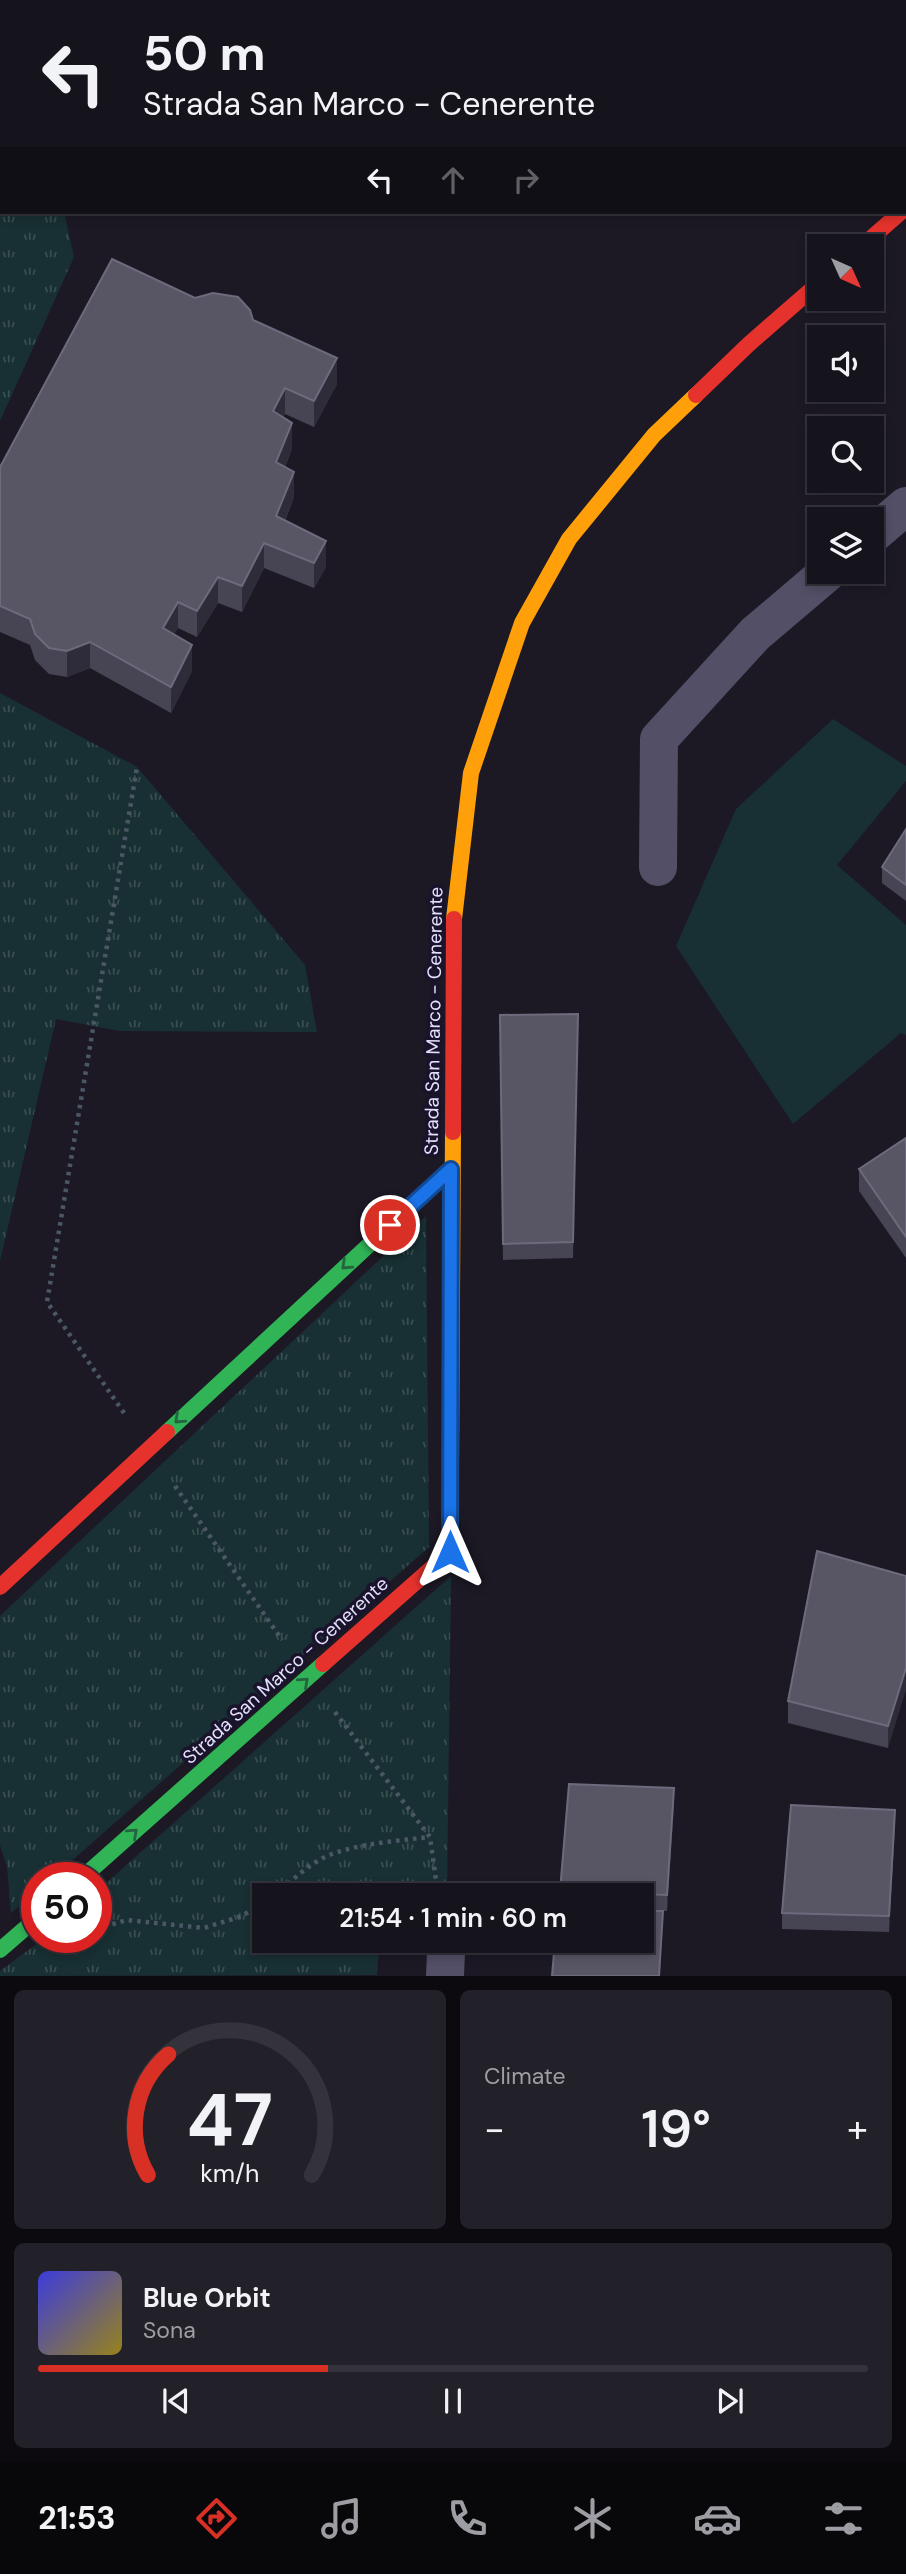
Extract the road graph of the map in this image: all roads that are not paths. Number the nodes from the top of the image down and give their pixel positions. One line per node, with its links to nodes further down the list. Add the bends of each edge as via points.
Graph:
1 (898, 214): 2 (main road)
2 (876, 234)
3 (807, 293): 8 (main road, Strada San Marco - Cenerente, via 654,435 569,539 522,623 471,773 454,911)
4 (906, 506): 5 (street)
5 (884, 525)
6 (814, 584): 7 (street, via 755,634 659,739)
7 (659, 867)
8 (451, 1169): 9 (main road, Strada San Marco - Cenerente, one-way to 9); 10 (main road, Strada San Marco - Cenerente, one-way to 8, via 450,1552)
9 (0, 1587)
10 (100, 1862)
11 (21, 1932): 12 (main road)
12 (0, 1950)

